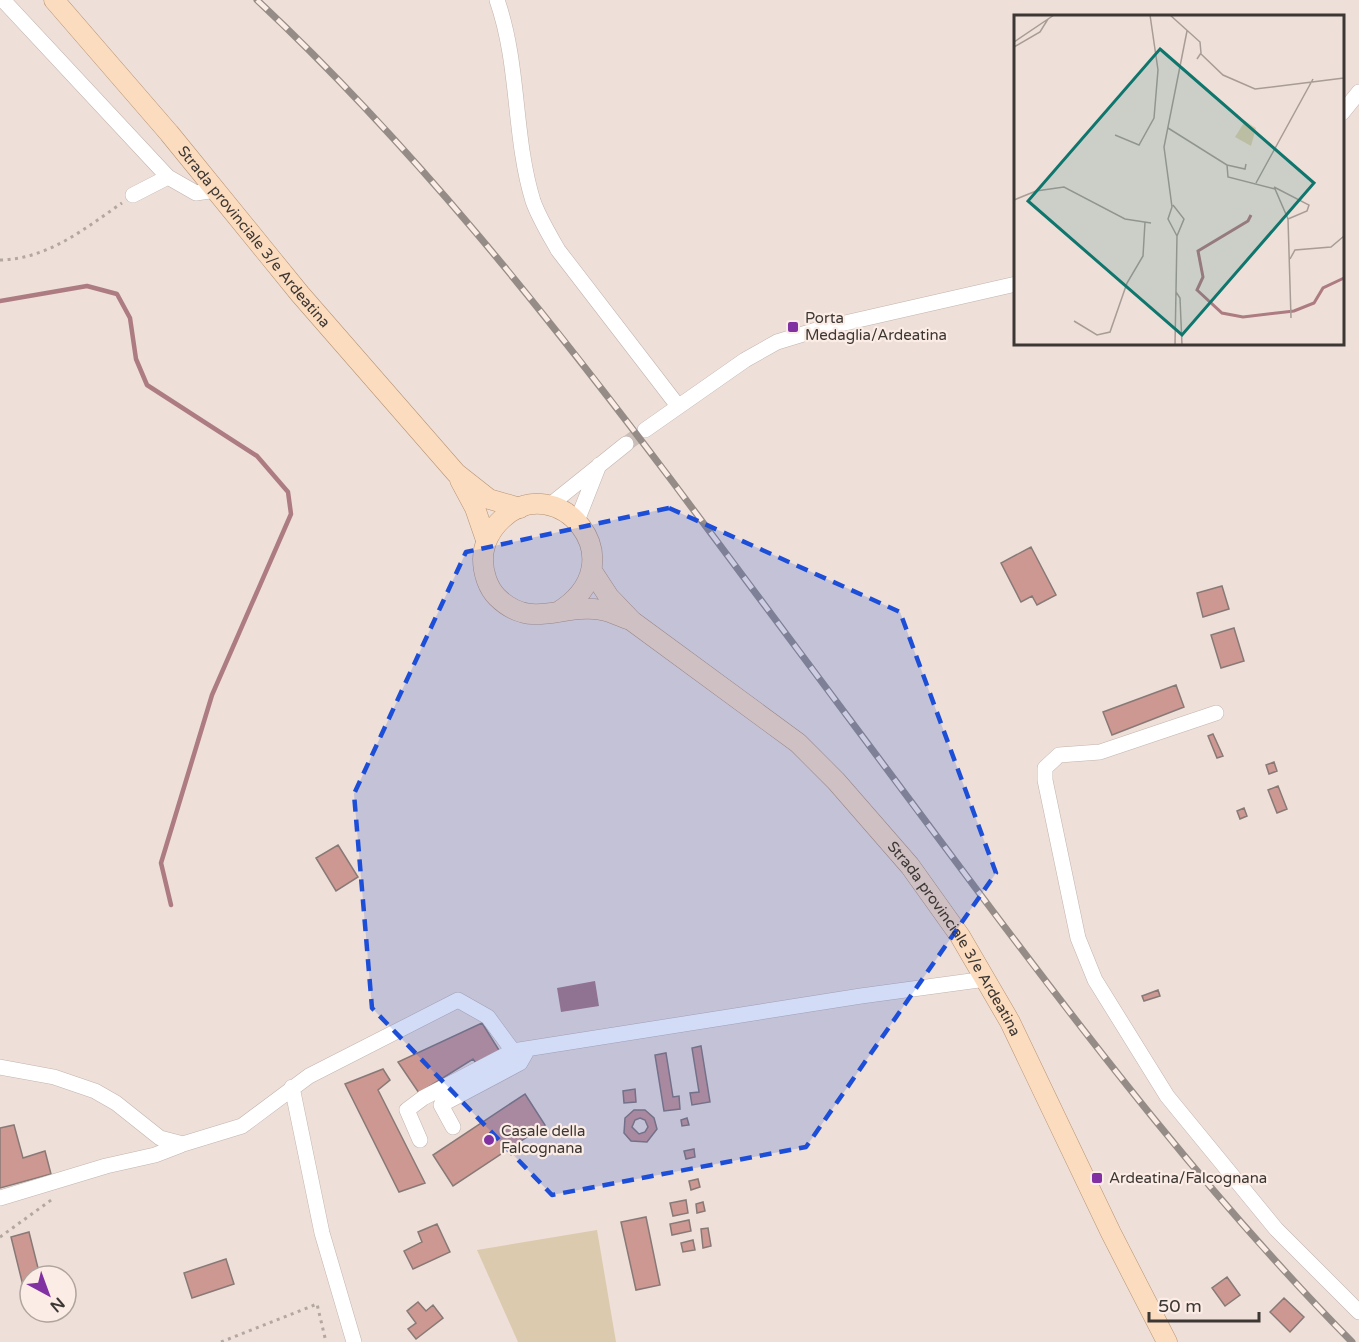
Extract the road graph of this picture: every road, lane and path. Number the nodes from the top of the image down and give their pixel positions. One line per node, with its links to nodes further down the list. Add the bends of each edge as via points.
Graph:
1 (3, 0): 6 (street)
2 (54, 0): 7 (main road, Strada provinciale 3/e Ardeatina)
3 (497, 0): 11 (street, via 512,56 527,176 544,227)
4 (1359, 92): 5 (street)
5 (1344, 111)
6 (168, 177): 7 (street, via 196,193); 8 (street)
7 (216, 190): 15 (main road, Strada provinciale 3/e Ardeatina, via 300,294)
8 (133, 195): 9 (path, via 60,244 29,256)
9 (0, 260)
10 (1014, 284): 11 (street, via 795,335 745,360)
11 (678, 406): 12 (street)
12 (645, 430)
13 (626, 444): 14 (street)
14 (599, 464): 16 (street); 18 (street)
15 (456, 473): 17 (main road, Strada provinciale 3/e Ardeatina, via 489,499); 19 (main road, Strada provinciale 3/e Ardeatina, via 475,508)
16 (550, 505): 17 (main road, Strada provinciale 3/e Ardeatina); 18 (main road)
17 (520, 508): 19 (main road, via 504,517)
18 (577, 521): 20 (main road, Strada provinciale 3/e Ardeatina, via 590,544)
19 (486, 540): 21 (main road, Strada provinciale 3/e Ardeatina, via 482,558 493,593 522,614)
20 (592, 571): 21 (main road, via 586,588); 22 (main road, Strada provinciale 3/e Ardeatina)
21 (558, 612): 22 (main road, Strada provinciale 3/e Ardeatina, via 601,610)
22 (632, 621): 24 (main road, Strada provinciale 3/e Ardeatina, via 775,725 837,781 910,866)
23 (1216, 713): 34 (street, via 1100,752 1059,755 1045,768 1078,938 1095,980 1167,1096 1276,1229)
24 (986, 979): 25 (street); 38 (main road, Strada provinciale 3/e Ardeatina)
25 (520, 1050): 27 (street, via 488,1017 458,1000); 28 (street, via 520,1063 441,1106); 29 (street, via 423,1098 407,1110)
26 (0, 1067): 30 (street, via 54,1077 94,1091 160,1138)
27 (292, 1087): 30 (street, via 242,1126); 37 (street, via 322,1233)
28 (453, 1127)
29 (420, 1140)
30 (183, 1144): 32 (street)
31 (60, 1193): 33 (path)
32 (0, 1198)
33 (0, 1238)
34 (1359, 1312)
35 (220, 1342): 36 (path, via 317,1304)
36 (326, 1342)
37 (354, 1342)
38 (1167, 1342)

